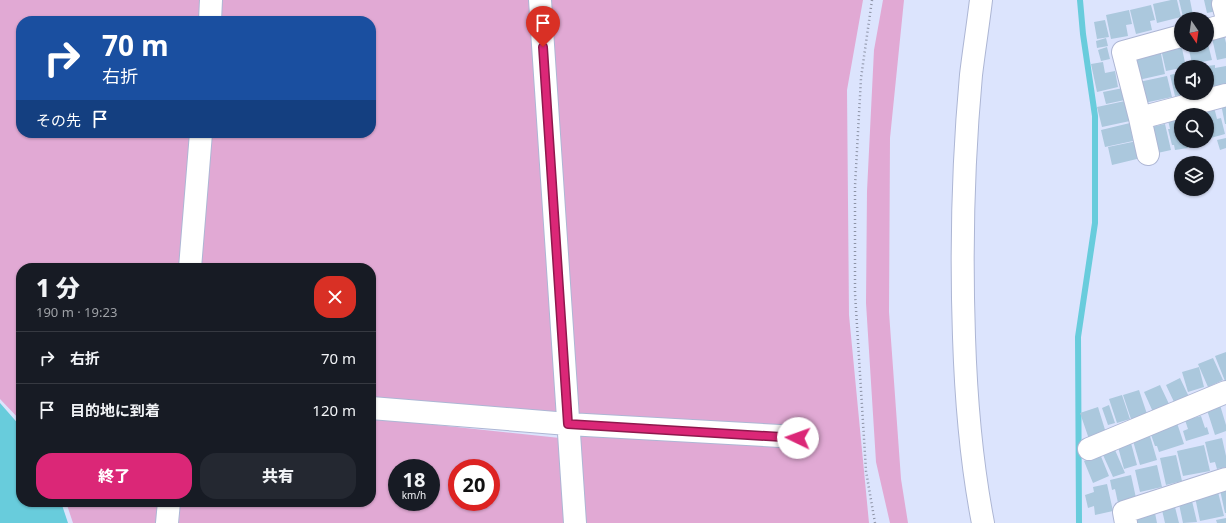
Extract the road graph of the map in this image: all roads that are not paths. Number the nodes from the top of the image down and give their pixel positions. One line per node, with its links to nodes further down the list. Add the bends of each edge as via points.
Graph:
1 (211, 0): 5 (street)
2 (540, 0): 15 (street)
3 (981, 0): 22 (street, via 971,75 965,168 962,291 966,388 975,482)
4 (1225, 15): 6 (street)
5 (210, 16)
6 (1214, 24)
7 (1174, 38): 9 (street, via 1123,52)
8 (1226, 95): 9 (street)
9 (1140, 118): 11 (street)
10 (201, 138): 12 (street)
11 (1148, 154)
12 (190, 263)
13 (1226, 392): 17 (street)
14 (376, 408): 15 (street)
15 (568, 424): 16 (street); 21 (street)
16 (798, 438)
17 (1089, 449)
18 (1226, 479): 23 (street, via 1124,512)
19 (169, 507): 20 (street)
20 (167, 523)
21 (575, 523)
22 (983, 523)
23 (1126, 523)

